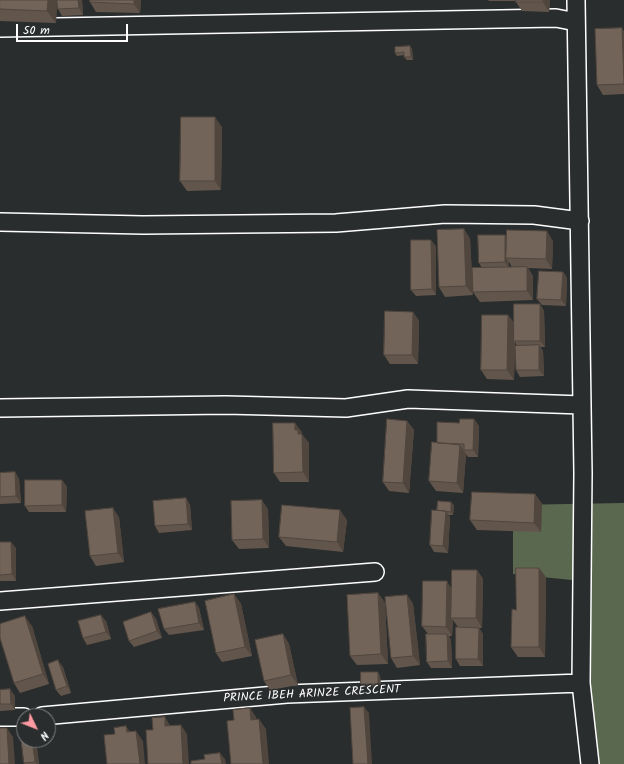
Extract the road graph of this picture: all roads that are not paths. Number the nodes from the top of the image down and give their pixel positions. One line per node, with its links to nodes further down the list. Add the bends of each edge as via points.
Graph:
1 (576, 0): 2 (street)
2 (576, 22): 3 (street, via 556,18); 4 (street)
3 (0, 28)
4 (580, 221): 5 (street, via 534,215 445,214 313,223 143,225); 6 (street)
5 (0, 222)
6 (582, 405): 7 (street, via 408,399 346,408 226,405); 10 (street)
7 (0, 408)
8 (375, 572): 9 (street)
9 (0, 601)
10 (581, 683): 11 (street, PRINCE IBEH ARINZE CRESCENT, via 287,694); 14 (street)
11 (56, 715)
12 (0, 717): 13 (street)
13 (16, 717)
14 (590, 764)

